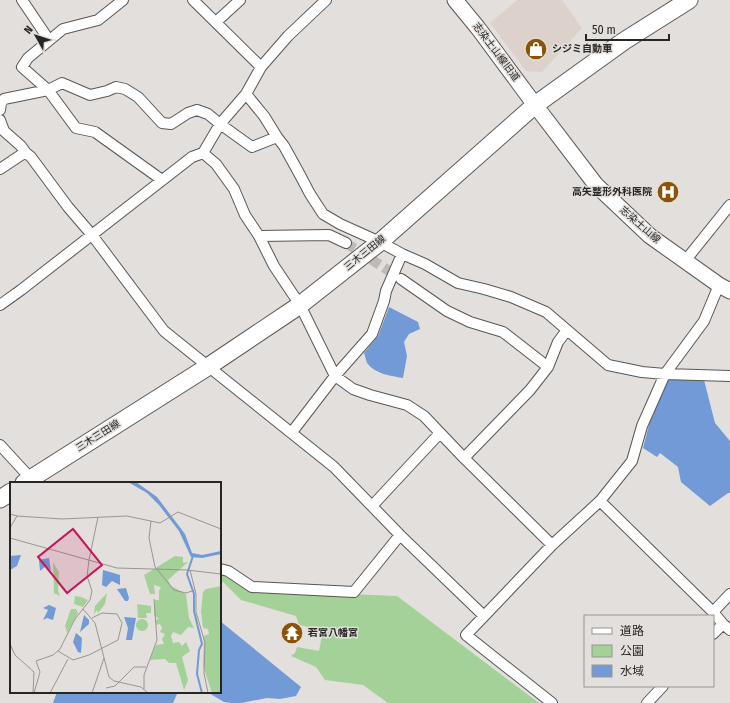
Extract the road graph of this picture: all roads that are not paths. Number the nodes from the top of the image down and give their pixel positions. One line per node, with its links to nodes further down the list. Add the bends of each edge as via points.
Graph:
1 (22, 0): 9 (street)
2 (123, 0): 9 (street, via 98,20 63,29)
3 (194, 0): 8 (street)
4 (240, 0): 8 (street)
5 (326, 0): 10 (street, via 288,36)
6 (455, 0): 13 (main road, 志染土山線旧道)
7 (689, 0): 13 (main road, 三木三田線, via 624,40)
8 (216, 22): 10 (street)
9 (48, 40): 11 (street, via 28,58 22,68)
10 (261, 67): 12 (street)
11 (48, 90): 14 (street, via 4,99); 16 (street, via 62,83 90,95 116,87 125,88 138,97 162,122 171,124 188,112 197,110 208,114); 21 (street, via 76,128 94,132)
12 (246, 94): 16 (street); 17 (street)
13 (535, 105): 25 (main road, 三木三田線); 28 (main road, 志染土山線, via 596,185 650,236)
14 (0, 110)
15 (0, 120): 18 (street, via 4,130)
16 (220, 124): 17 (street, via 252,147); 19 (street)
17 (277, 137): 25 (street, via 323,214)
18 (26, 153): 20 (street); 23 (street, via 31,156)
19 (203, 153): 21 (street, via 192,157); 24 (street, via 216,164 234,189 245,215)
20 (0, 169)
21 (162, 180): 23 (street)
22 (730, 205): 28 (street)
23 (92, 235): 32 (street); 34 (street, via 164,331)
24 (259, 236): 26 (street, via 329,235); 31 (street, via 274,266)
25 (380, 242): 27 (street); 31 (main road, 三木三田線)
26 (346, 243)
27 (402, 254): 33 (street, via 458,282 511,297 546,312); 37 (street, via 372,334)
28 (685, 261): 30 (main road, 志染土山線)
29 (401, 279): 35 (street, via 447,311 470,322 503,332)
30 (725, 288): 36 (street)
31 (300, 305): 34 (main road, 三木三田線); 37 (street)
32 (0, 306)
33 (567, 330): 35 (street, via 558,342); 36 (street, via 608,365)
34 (209, 366): 39 (street); 43 (main road, 三木三田線)
35 (548, 367): 42 (street, via 530,390)
36 (666, 374): 38 (street); 46 (street, via 642,426 632,461)
37 (335, 376): 39 (street); 40 (street, via 353,389 407,405 424,416)
38 (730, 376)
39 (292, 432): 47 (street, via 334,466)
40 (440, 433): 42 (street); 47 (street)
41 (0, 445): 43 (street)
42 (464, 458): 49 (street)
43 (30, 482)
44 (10, 493): 45 (main road)
45 (0, 499)
46 (600, 501): 49 (street); 52 (street)
47 (372, 506): 48 (street)
48 (400, 535): 50 (street, via 354,592 252,587); 53 (street)
49 (552, 545): 53 (street)
50 (221, 569)
51 (730, 594): 52 (street)
52 (713, 612): 54 (street)
53 (484, 616): 57 (street, via 466,635)
54 (726, 627): 55 (street)
55 (714, 633)
56 (662, 687): 58 (street)
57 (552, 703)
58 (647, 703)

